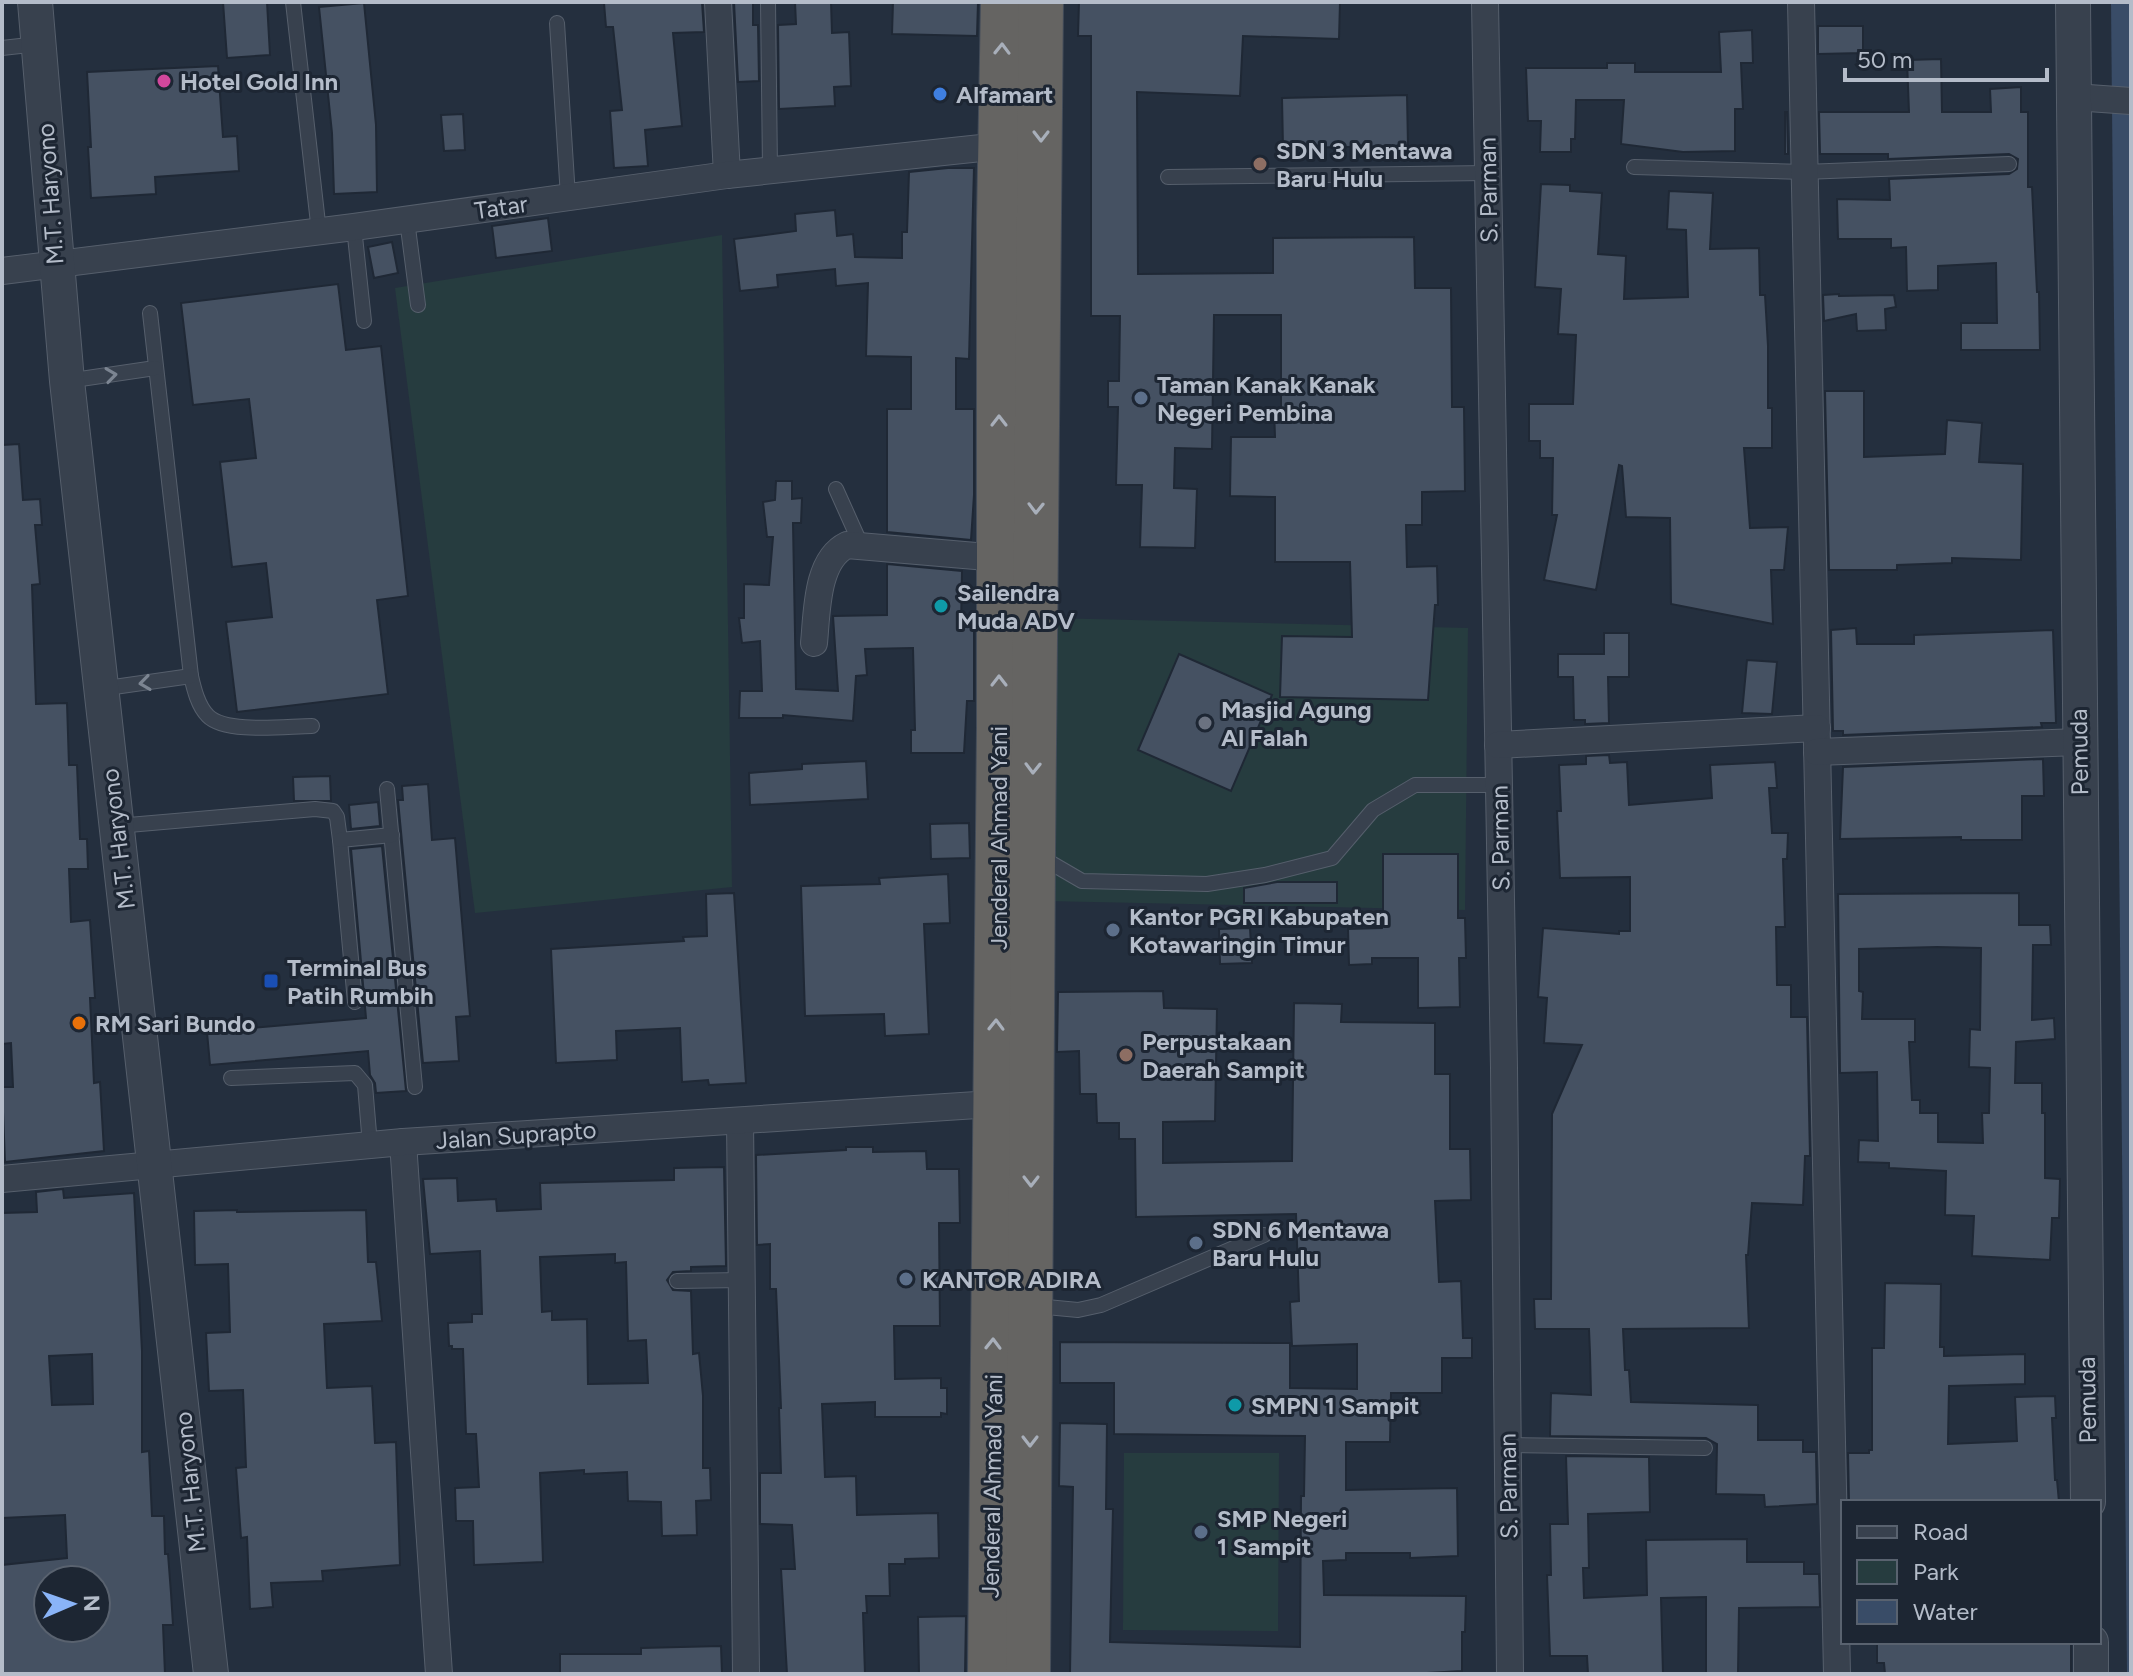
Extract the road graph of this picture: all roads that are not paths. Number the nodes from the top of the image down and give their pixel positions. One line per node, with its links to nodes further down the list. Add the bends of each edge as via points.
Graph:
1 (35, 2): 11 (street, M.T. Haryono)
2 (293, 2): 26 (lane)
3 (718, 2): 21 (street)
4 (768, 2): 18 (lane)
5 (1003, 2): 15 (highway, Jenderal Ahmad Yani, one-way to 5)
6 (1041, 2): 49 (highway, Jenderal Ahmad Yani, one-way to 49)
7 (1485, 2): 20 (street, S. Parman)
8 (1801, 2): 19 (street)
9 (2073, 2): 13 (street, Pemuda)
10 (557, 23): 23 (lane)
11 (39, 44): 12 (lane); 27 (street, M.T. Haryono)
12 (2, 48)
13 (2074, 97): 14 (street); 42 (street, Pemuda)
14 (2119, 100)
15 (1000, 146): 18 (street, Tatar); 36 (highway, Jenderal Ahmad Yani, one-way to 15)
16 (2009, 164): 19 (lane)
17 (1634, 167): 19 (lane)
18 (770, 170): 21 (street, Tatar)
19 (1804, 172): 41 (street)
20 (1488, 173): 22 (lane); 43 (street, S. Parman)
21 (727, 175): 23 (street, Tatar)
22 (1168, 177)
23 (568, 197): 24 (street, Tatar)
24 (407, 220): 25 (street, Tatar); 29 (lane)
25 (354, 227): 26 (street, Tatar); 31 (lane)
26 (319, 232): 27 (street, Tatar)
27 (56, 265): 28 (street, Tatar); 33 (street, M.T. Haryono)
28 (2, 271)
29 (418, 305)
30 (150, 313): 32 (lane)
31 (364, 321)
32 (155, 368): 33 (lane, one-way to 32); 38 (lane)
33 (67, 381): 39 (street, M.T. Haryono)
34 (836, 489): 35 (lane)
35 (862, 547): 36 (street); 37 (street, via 837,550 820,594)
36 (999, 558): 53 (highway, Jenderal Ahmad Yani, one-way to 36)
37 (814, 643)
38 (191, 676): 39 (lane, one-way to 39); 40 (lane, via 196,696 218,722)
39 (100, 689): 46 (street, M.T. Haryono)
40 (312, 726)
41 (1817, 740): 42 (street); 43 (street); 73 (street)
42 (2079, 742): 65 (street, Pemuda)
43 (1498, 745): 44 (street, S. Parman)
44 (1499, 785): 49 (lane, via 1415,785 1373,810 1332,858 1207,884 1082,881); 63 (street, S. Parman)
45 (387, 789): 47 (lane)
46 (117, 826): 48 (lane, via 325,809 337,817); 57 (street, M.T. Haryono)
47 (392, 835): 48 (lane); 52 (lane)
48 (340, 840): 50 (lane)
49 (1033, 852): 53 (highway, Jenderal Ahmad Yani)
50 (355, 1002)
51 (231, 1078): 56 (lane, via 355,1073 365,1085)
52 (415, 1087)
53 (1014, 1103): 54 (street, Jalan Suprapto); 62 (highway, Jenderal Ahmad Yani, one-way to 62); 70 (highway, Jenderal Ahmad Yani, one-way to 53)
54 (740, 1121): 55 (street, Jalan Suprapto); 60 (street)
55 (403, 1142): 56 (street, Jalan Suprapto); 68 (street)
56 (370, 1145): 57 (street, Jalan Suprapto)
57 (156, 1164): 58 (street, Jalan Suprapto); 67 (street, M.T. Haryono)
58 (2, 1179)
59 (1264, 1235): 62 (lane, via 1101,1305 1078,1310)
60 (742, 1280): 61 (lane); 69 (street)
61 (677, 1281)
62 (1031, 1305): 71 (highway, Jenderal Ahmad Yani, one-way to 71)
63 (1508, 1445): 64 (lane); 72 (street, S. Parman)
64 (1705, 1448)
65 (2088, 1500)
66 (2091, 1644): 74 (street)
67 (211, 1674)
68 (439, 1674)
69 (746, 1674)
70 (990, 1674)
71 (1028, 1674)
72 (1510, 1674)
73 (1837, 1674)
74 (2091, 1674)

